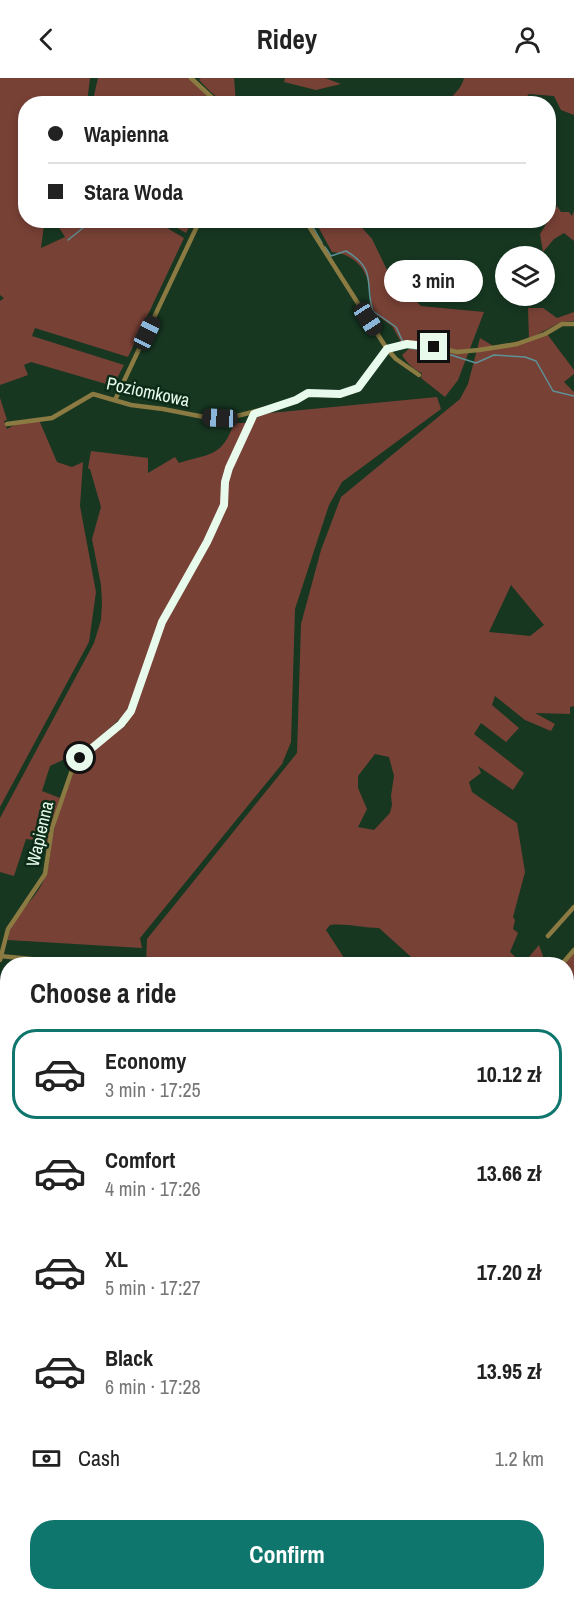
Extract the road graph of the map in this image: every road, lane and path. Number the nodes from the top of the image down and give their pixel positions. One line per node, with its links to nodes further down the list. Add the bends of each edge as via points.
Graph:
1 (191, 78): 2 (street)
2 (210, 96)
3 (196, 228): 8 (street)
4 (310, 228): 6 (street)
5 (574, 324): 6 (street, via 562,324 517,344 473,351 457,352 421,344)
6 (387, 349): 7 (street); 9 (street, via 358,388 340,394 308,393)
7 (419, 375)
8 (115, 400): 9 (street, Poziomkowa, via 204,417); 10 (street, Poziomkowa, via 97,394 87,396 61,414)
9 (254, 414): 13 (street, Wapienna, via 229,468 224,505 162,622 128,718 73,767 52,828 45,874 8,929)
10 (7, 424)
11 (574, 907): 12 (street)
12 (548, 936)
13 (0, 957)

